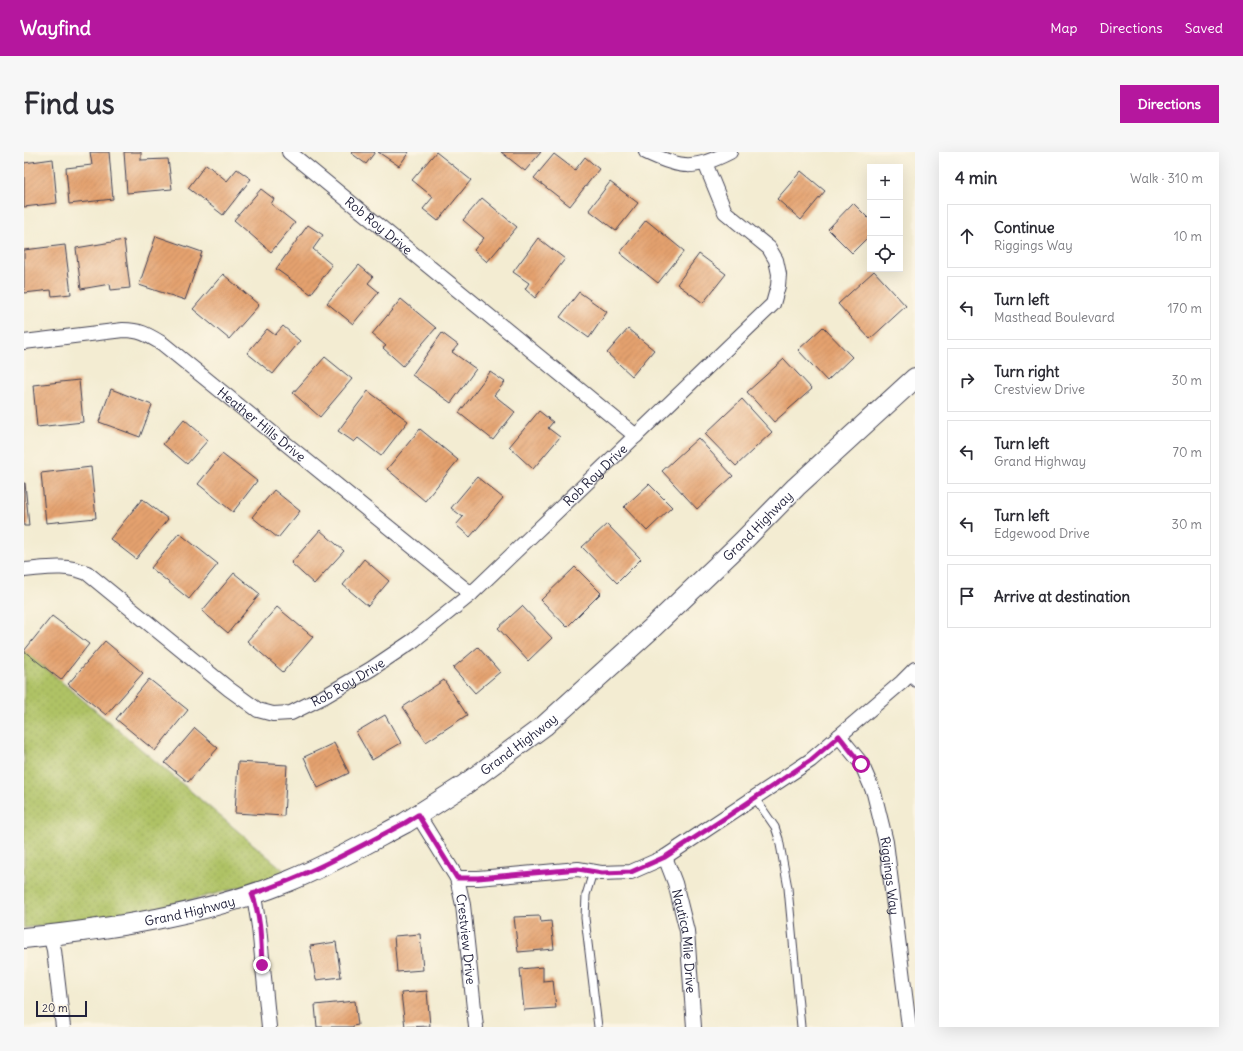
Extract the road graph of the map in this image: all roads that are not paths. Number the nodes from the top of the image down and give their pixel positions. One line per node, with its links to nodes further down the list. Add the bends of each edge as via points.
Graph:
1 (289, 152): 7 (street, Rob Roy Drive)
2 (646, 152): 4 (street, via 676,164 690,166)
3 (730, 152): 4 (street)
4 (705, 163): 7 (street, Rob Roy Drive, via 725,212 769,248 776,260 778,286 773,304)
5 (24, 342): 9 (street, Heather Hills Drive, via 123,330 136,330 148,334)
6 (915, 378): 13 (street, Grand Highway, via 796,487 650,630 544,726 463,786)
7 (636, 436): 9 (street, Rob Roy Drive)
8 (24, 570): 9 (street, Rob Roy Drive, via 56,567 74,568 87,573 229,689 258,710 273,714 290,713 371,669 414,640)
9 (471, 594)
10 (913, 676): 11 (street)
11 (839, 736): 12 (street, via 811,760); 26 (street, Riggings Way, via 861,764 876,800 886,842)
12 (755, 798): 14 (street); 25 (lane, via 775,827 779,839 788,888)
13 (418, 815): 16 (street, Crestview Drive); 17 (street, Grand Highway, via 310,872)
14 (665, 857): 15 (street, via 631,872); 24 (street, Nautica Mile Drive, via 687,931)
15 (593, 872): 16 (street, via 578,869); 23 (lane, via 586,895 585,918)
16 (457, 878): 22 (street, Crestview Drive, via 463,905)
17 (252, 894): 18 (street, Grand Highway, via 178,914); 21 (street, via 260,928)
18 (50, 935): 19 (street, Grand Highway); 20 (street)
19 (24, 938)
20 (63, 1027)
21 (269, 1027)
22 (476, 1027)
23 (598, 1027)
24 (694, 1027)
25 (801, 1027)
26 (909, 1027)

